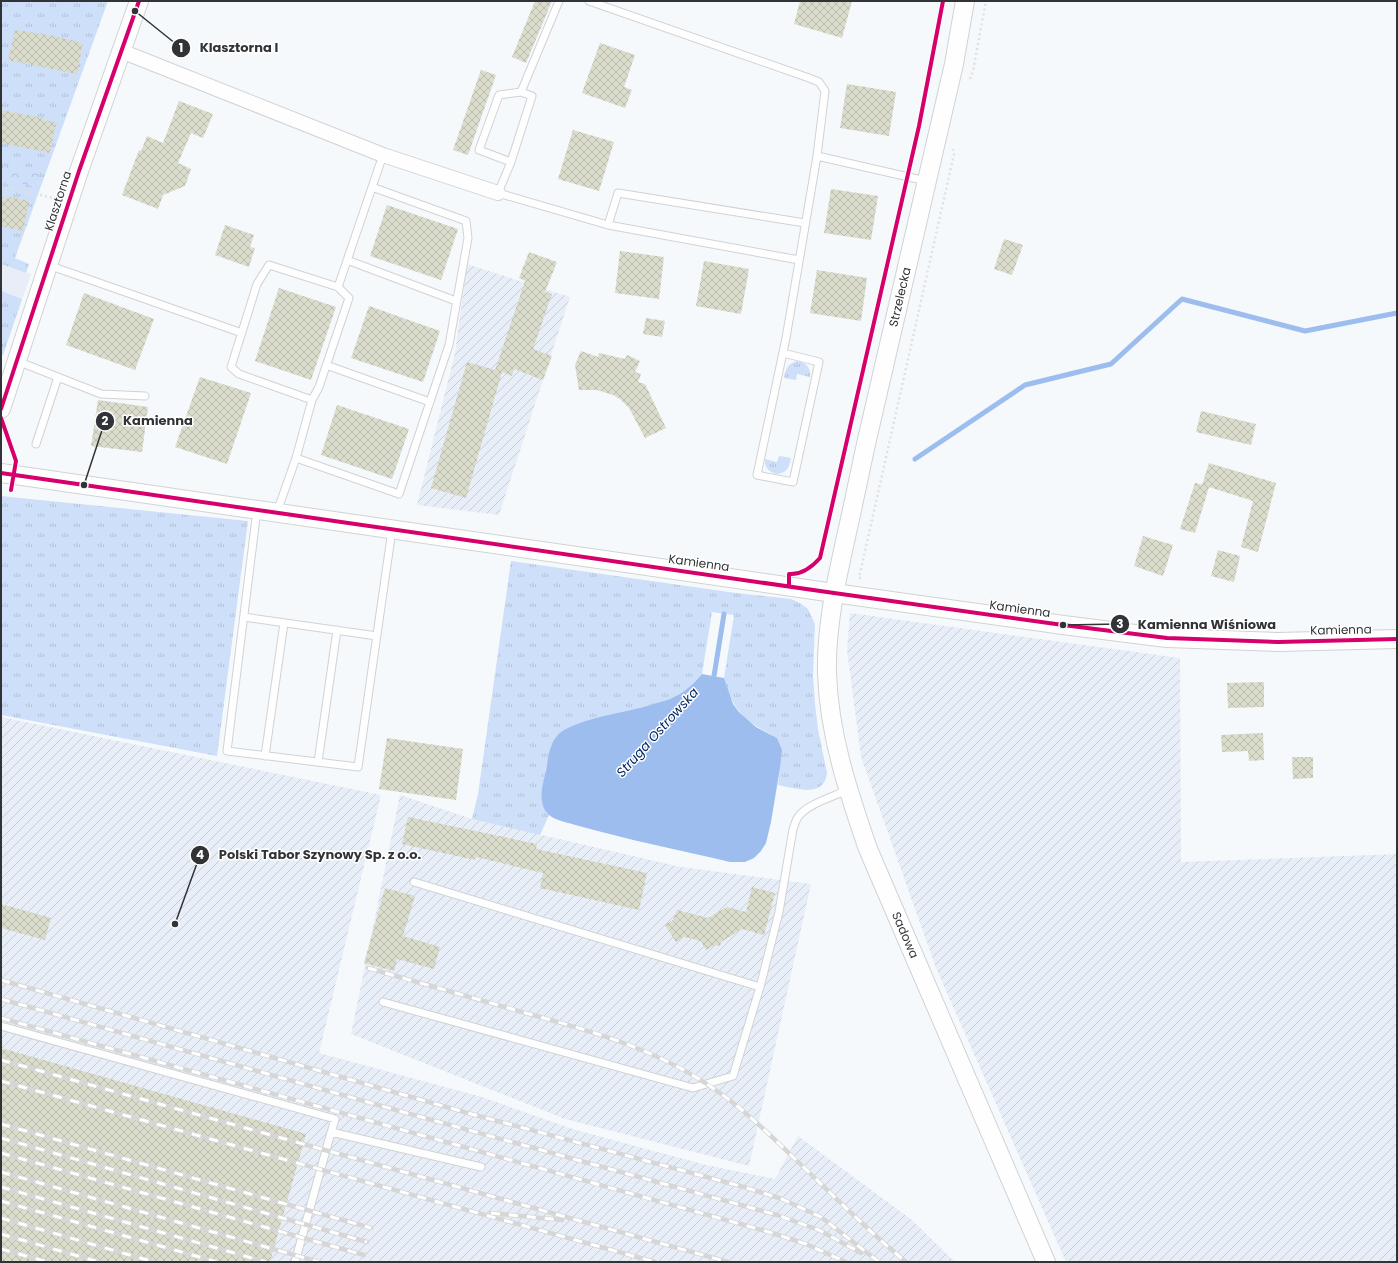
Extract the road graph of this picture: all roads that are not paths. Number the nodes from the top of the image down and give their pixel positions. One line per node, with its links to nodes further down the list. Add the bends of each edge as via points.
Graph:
1 (139, 1): 5 (street, Klasztorna)
2 (559, 1): 6 (lane)
3 (590, 1): 8 (lane, via 819,82 825,91)
4 (965, 1): 10 (street, Strzelecka)
5 (121, 51): 7 (street); 17 (street, Klasztorna)
6 (522, 92): 9 (lane, via 532,96); 9 (lane, via 499,95 479,150)
7 (383, 155): 11 (lane); 12 (street)
8 (817, 156): 10 (lane); 13 (lane)
9 (511, 162): 12 (lane)
10 (927, 182): 35 (street, Strzelecka)
11 (372, 187): 15 (lane); 19 (lane, via 466,221 468,238)
12 (498, 193): 14 (lane)
13 (805, 223): 14 (lane, via 618,193); 16 (lane)
14 (608, 225): 16 (lane)
15 (347, 260): 18 (lane); 19 (lane)
16 (799, 260): 21 (lane)
17 (48, 265): 20 (lane); 22 (street, Klasztorna)
18 (338, 287): 20 (lane, via 269,264 257,284); 23 (lane, via 348,298)
19 (456, 301): 27 (lane, via 449,345)
20 (242, 333): 26 (lane, via 231,367 239,374)
21 (783, 353): 21 (lane, via 757,475 793,482 819,362)
22 (16, 361): 24 (lane); 28 (street, Klasztorna)
23 (326, 365): 26 (lane); 27 (lane)
24 (58, 377): 25 (lane, via 101,394); 29 (lane)
25 (146, 396)
26 (312, 400): 30 (lane)
27 (430, 402): 30 (lane, via 399,494)
28 (1, 409)
29 (36, 444)
30 (296, 458): 33 (lane)
31 (1, 473): 32 (street, Kamienna)
32 (257, 510): 33 (street, Kamienna); 36 (lane)
33 (277, 513): 34 (street, Kamienna)
34 (392, 529): 35 (street, Kamienna); 39 (lane)
35 (834, 593): 40 (street, Kamienna, via 1167,638 1278,642); 43 (street, Sadowa, via 827,651 828,692 834,739)
36 (244, 617): 37 (lane); 41 (lane, via 228,751)
37 (284, 623): 38 (lane); 41 (lane)
38 (337, 630): 39 (lane); 42 (lane)
39 (377, 636): 42 (lane, via 358,768)
40 (1397, 639)
41 (265, 756): 42 (lane)
42 (318, 762)
43 (848, 790): 45 (lane, via 802,811 796,819 779,912); 51 (street, Sadowa, via 868,849)
44 (414, 882): 45 (lane)
45 (760, 987): 46 (lane, via 733,1076 693,1088)
46 (383, 1002)
47 (1, 1026): 48 (lane, via 335,1119)
48 (331, 1132): 49 (lane); 50 (lane)
49 (481, 1167)
50 (295, 1262)
51 (1046, 1262)

